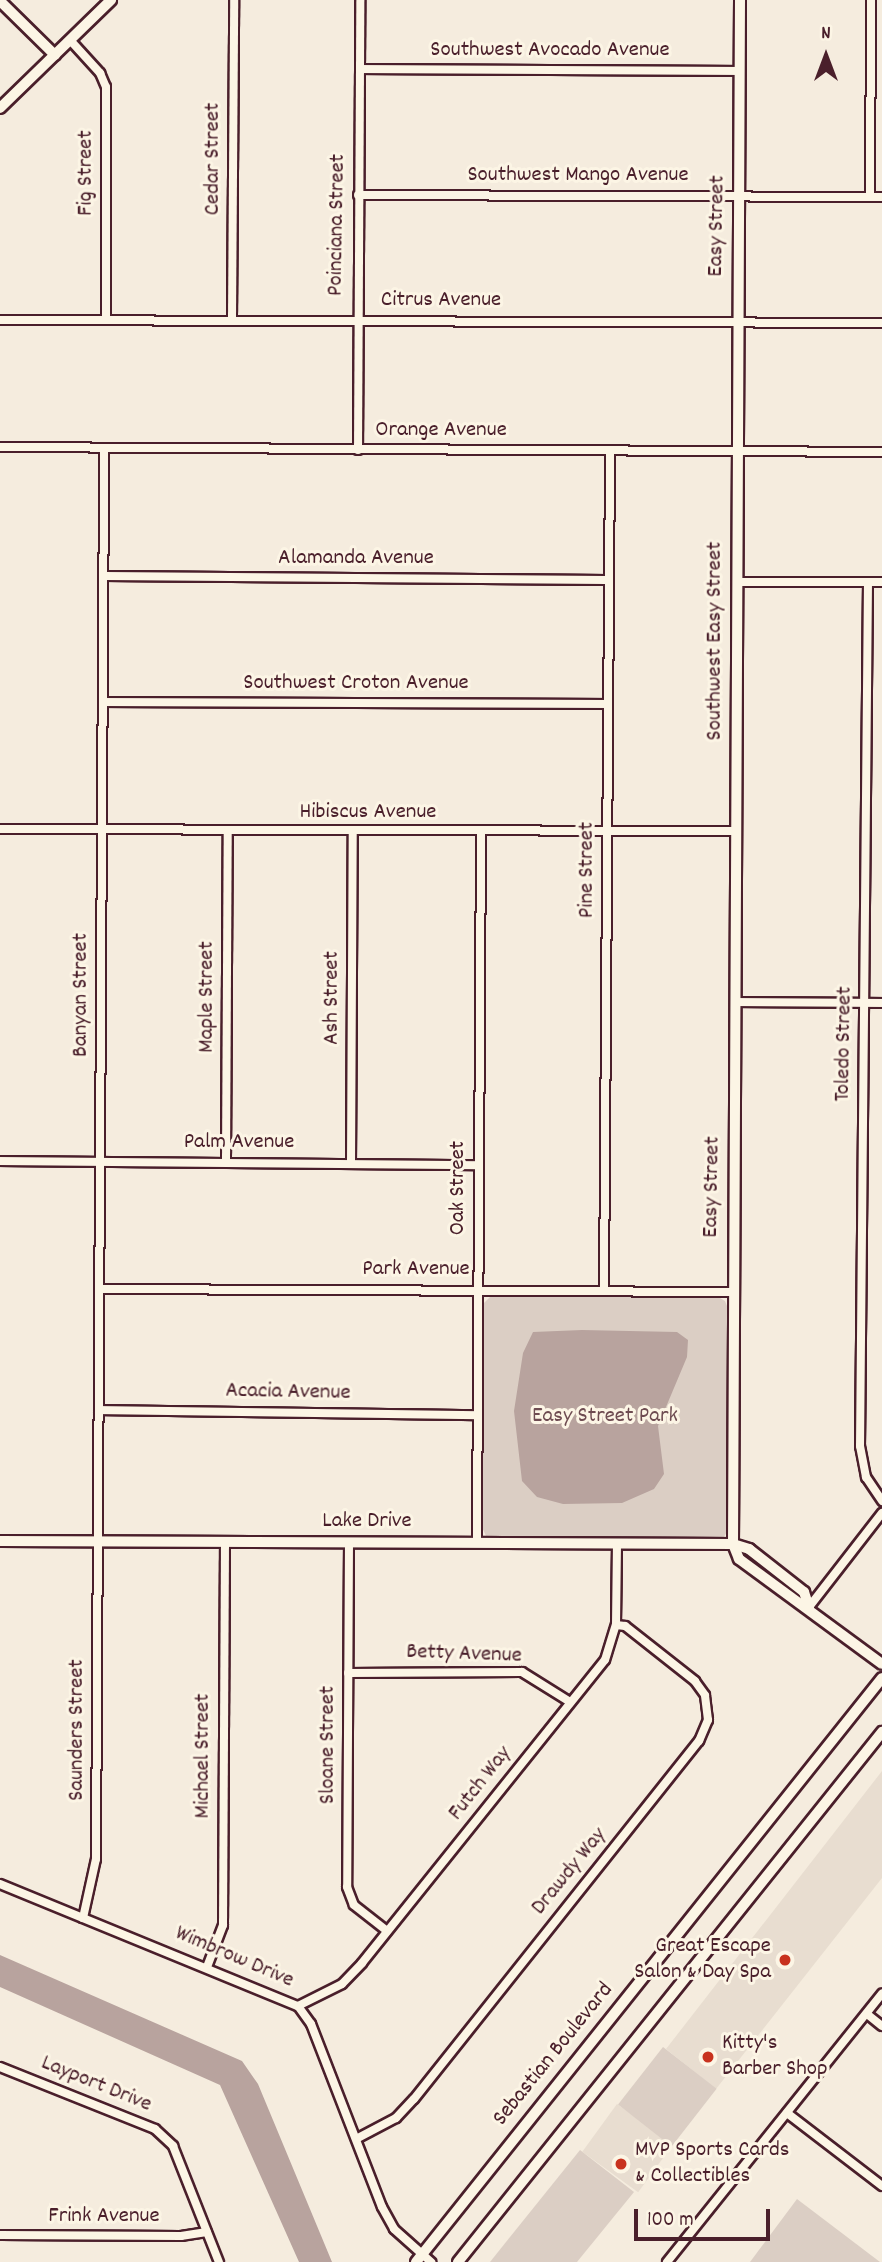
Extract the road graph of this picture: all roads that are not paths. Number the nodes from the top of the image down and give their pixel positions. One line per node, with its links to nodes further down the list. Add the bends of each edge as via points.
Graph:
1 (111, 0): 7 (street)
2 (234, 0): 16 (street, Cedar Street)
3 (360, 0): 9 (street, Poinciana Street)
4 (740, 0): 10 (street, Easy Street)
5 (871, 0): 14 (street)
6 (0, 1): 8 (street)
7 (70, 40): 8 (street); 17 (street, Fig Street, via 100,73 106,87)
8 (55, 55): 11 (street)
9 (360, 69): 10 (street, Southwest Avocado Avenue); 12 (street, Poinciana Street)
10 (740, 71): 13 (street, Easy Street)
11 (0, 108)
12 (358, 195): 13 (street, Southwest Mango Avenue); 19 (street, Poinciana Street)
13 (739, 196): 14 (street, Southwest Mango Avenue); 20 (street, Easy Street)
14 (870, 197): 15 (street, Southwest Mango Avenue)
15 (882, 197)
16 (232, 318): 17 (street, Citrus Avenue); 19 (street, Citrus Avenue)
17 (106, 319): 18 (street, Citrus Avenue)
18 (0, 320)
19 (357, 320): 20 (street, Citrus Avenue); 24 (street, Poinciana Street)
20 (738, 323): 21 (street, Citrus Avenue); 26 (street, Easy Street)
21 (882, 323)
22 (0, 447): 23 (street, Orange Avenue)
23 (104, 449): 24 (street, Orange Avenue); 28 (street, Banyan Street)
24 (358, 450): 25 (street, Orange Avenue)
25 (610, 451): 26 (street, Orange Avenue); 29 (street, Pine Street)
26 (737, 452): 27 (street, Orange Avenue); 30 (street, Southwest Easy Street)
27 (882, 452)
28 (105, 576): 29 (street, Alamanda Avenue); 33 (street, Banyan Street)
29 (606, 580): 34 (street, Pine Street)
30 (737, 582): 31 (street); 37 (street, Southwest Easy Street)
31 (868, 582): 32 (street); 43 (street, Toledo Street)
32 (882, 582)
33 (105, 702): 34 (street, Southwest Croton Avenue); 36 (street, Banyan Street)
34 (606, 704): 41 (street, Pine Street)
35 (0, 829): 36 (street, Hibiscus Avenue)
36 (102, 830): 38 (street, Hibiscus Avenue); 46 (street, Banyan Street)
37 (736, 831): 41 (street, Hibiscus Avenue); 42 (street, Easy Street)
38 (228, 832): 39 (street, Hibiscus Avenue); 47 (street, Maple Street)
39 (353, 832): 40 (street, Hibiscus Avenue); 48 (street, Ash Street)
40 (481, 832): 41 (street, Hibiscus Avenue); 49 (street, Oak Street)
41 (608, 834): 52 (street, Pine Street)
42 (736, 1002): 43 (street); 53 (street, Easy Street)
43 (864, 1003): 44 (street); 56 (street, Toledo Street, via 860,1446 866,1477)
44 (882, 1003)
45 (0, 1161): 46 (street, Palm Avenue)
46 (101, 1162): 47 (street, Palm Avenue); 50 (street, Banyan Street)
47 (226, 1162): 48 (street, Palm Avenue)
48 (351, 1164): 49 (street, Palm Avenue)
49 (478, 1165): 51 (street, Oak Street)
50 (100, 1289): 51 (street, Park Avenue); 54 (street, Banyan Street)
51 (478, 1289): 52 (street, Park Avenue); 55 (street, Oak Street)
52 (604, 1290): 53 (street, Park Avenue)
53 (733, 1292): 64 (street, Easy Street)
54 (99, 1410): 55 (street, Acacia Avenue); 59 (street, Banyan Street)
55 (476, 1415): 62 (street, Oak Street)
56 (882, 1501)
57 (882, 1513): 65 (street)
58 (0, 1541): 59 (street, Lake Drive)
59 (99, 1541): 60 (street, Lake Drive); 73 (street, Saunders Street, via 96,1859)
60 (225, 1542): 61 (street, Lake Drive); 75 (street, Michael Street, via 223,1925)
61 (349, 1542): 62 (street, Lake Drive); 68 (street, Sloane Street)
62 (477, 1543): 63 (street, Lake Drive)
63 (617, 1544): 64 (street, Lake Drive); 66 (street, Futch Way)
64 (733, 1544): 65 (street, via 738,1559 794,1603)
65 (809, 1607): 67 (street)
66 (616, 1625): 70 (street, Futch Way, via 605,1660); 82 (street, Drawdy Way, via 625,1626 695,1681 705,1695 708,1720 699,1741 414,2099 396,2118)
67 (882, 1664)
68 (348, 1673): 70 (street, Betty Avenue, via 522,1672); 74 (street, Sloane Street, via 347,1887 354,1905)
69 (882, 1678): 86 (street, Sebastian Boulevard)
70 (570, 1702): 74 (street, Futch Way)
71 (882, 1732): 88 (street)
72 (0, 1884): 73 (street, Wimbrow Drive)
73 (83, 1918): 75 (street, Wimbrow Drive)
74 (387, 1931): 77 (street, Futch Way, via 342,1984)
75 (207, 1967): 77 (street, Wimbrow Drive)
76 (882, 1994): 78 (street)
77 (298, 2006): 82 (street, Wimbrow Drive, via 311,2024)
78 (866, 2014): 79 (street); 81 (street)
79 (882, 2026)
80 (0, 2067): 84 (street, Layport Drive, via 155,2129 173,2146)
81 (787, 2113): 83 (street); 89 (street)
82 (356, 2139): 86 (street, Wimbrow Drive, via 394,2229)
83 (882, 2186)
84 (207, 2232): 85 (street, Frink Avenue, via 181,2236); 87 (street, Layport Drive)
85 (0, 2235)
86 (423, 2259)
87 (219, 2262)
88 (458, 2262)
89 (667, 2262)

